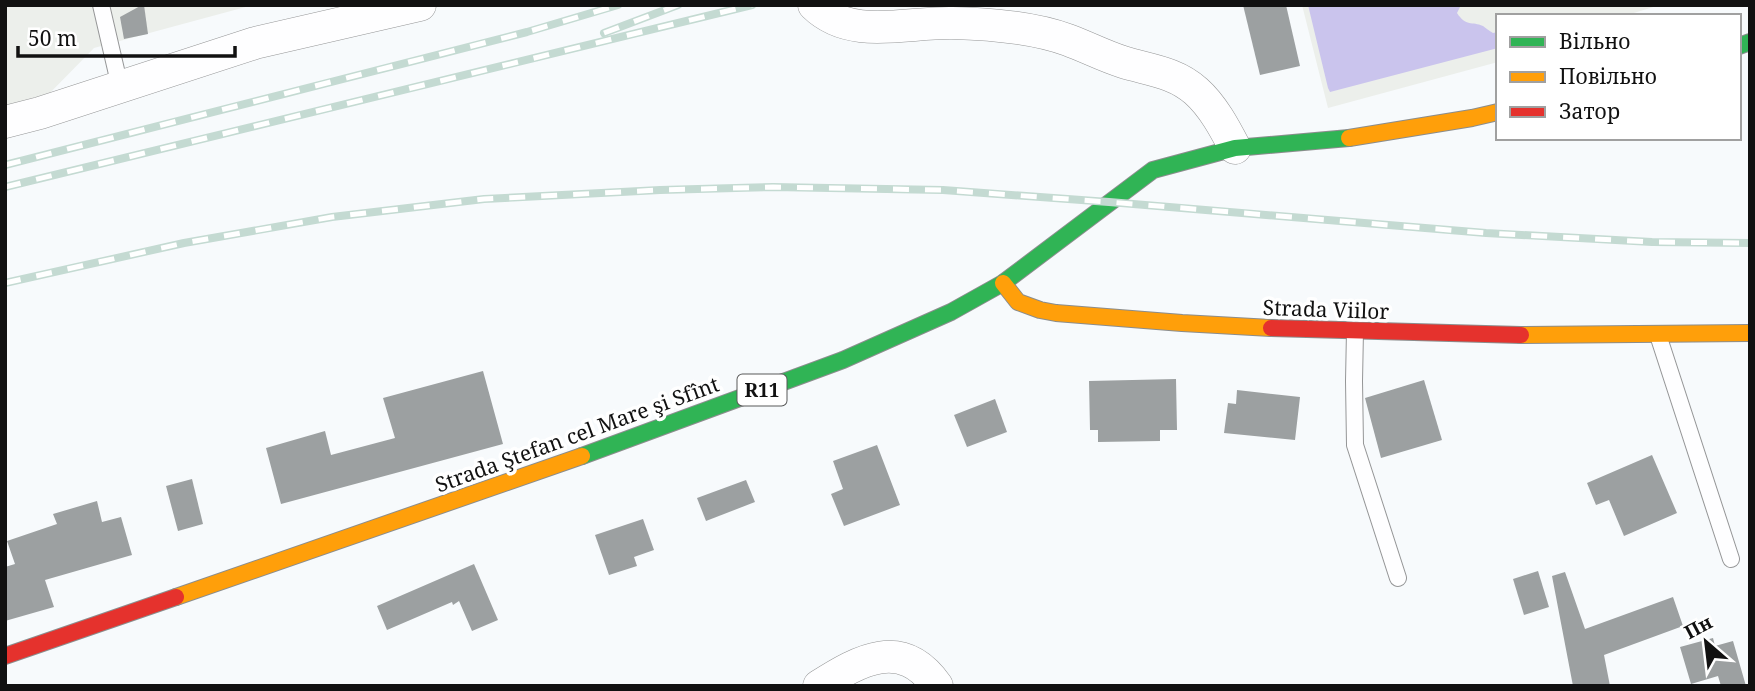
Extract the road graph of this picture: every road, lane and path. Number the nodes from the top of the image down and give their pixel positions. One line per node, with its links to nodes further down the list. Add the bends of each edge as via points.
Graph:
1 (101, 5): 4 (lane)
2 (420, 5): 4 (street, via 255,43)
3 (814, 5): 7 (street, via 831,18 856,26 950,23 1041,32 1168,74 1199,93)
4 (120, 87): 6 (street)
5 (1496, 112): 7 (main road, Strada Ştefan cel Mare şi Sfînt / R11, via 1351,138)
6 (5, 122)
7 (1235, 148): 8 (main road, Strada Ştefan cel Mare şi Sfînt / R11, via 1153,170)
8 (1003, 283): 9 (main road, Strada Viilor, via 1018,302 1055,313); 14 (main road, Strada Ştefan cel Mare şi Sfînt / R11, via 951,312 843,360 596,451)
9 (1355, 331): 11 (main road, Strada Viilor); 13 (lane, via 1355,445)
10 (1750, 333): 11 (main road, Strada Viilor)
11 (1658, 335): 12 (lane)
12 (1731, 559)
13 (1398, 578)
14 (5, 656)
15 (819, 686): 16 (street, via 850,666 880,656 908,660 929,674)
16 (937, 686)

